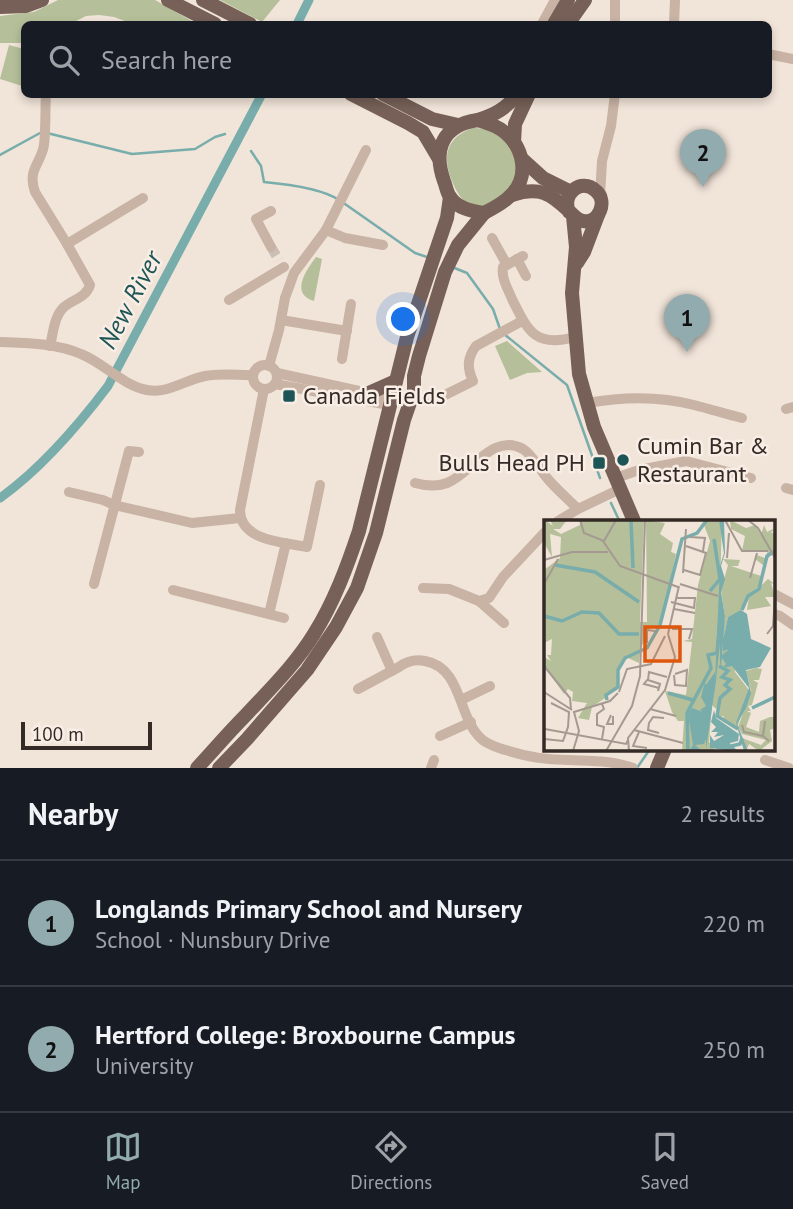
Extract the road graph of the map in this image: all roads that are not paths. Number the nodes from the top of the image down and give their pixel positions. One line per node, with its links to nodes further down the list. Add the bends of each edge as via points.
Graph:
1 (42, 0): 9 (main road)
2 (168, 0): 11 (main road)
3 (203, 0): 12 (main road)
4 (555, 0): 13 (street)
5 (569, 0): 10 (main road, via 574,5); 14 (main road)
6 (585, 0): 10 (main road)
7 (615, 0): 15 (street)
8 (675, 0): 16 (street)
9 (5, 7)
10 (570, 20)
11 (209, 21)
12 (244, 21)
13 (544, 21)
14 (556, 21)
15 (615, 21)
16 (674, 21)
17 (772, 55): 18 (street)
18 (793, 59)
19 (46, 98): 43 (street, via 42,153 33,183)
20 (359, 98): 29 (main road, via 422,132)
21 (391, 98): 26 (main road, via 432,119)
22 (513, 98): 25 (main road, via 498,113)
23 (527, 98): 27 (main road, via 516,119)
24 (614, 98): 31 (street)
25 (478, 120): 26 (main road); 27 (main road, via 502,130)
26 (458, 125): 29 (main road, via 443,140)
27 (514, 142): 30 (main road)
28 (366, 150): 41 (street)
29 (439, 159): 35 (main road)
30 (522, 159): 32 (main road, via 543,178); 33 (main road, via 519,185)
31 (602, 161): 32 (street); 34 (street)
32 (576, 189): 34 (main road, via 592,188); 40 (main road, via 567,201)
33 (512, 195): 38 (main road); 40 (main road, via 538,190)
34 (600, 196): 39 (main road)
35 (450, 197): 38 (main road, via 468,211); 61 (main road)
36 (143, 198): 43 (street)
37 (271, 211): 45 (street, via 256,219)
38 (484, 213): 65 (main road, via 466,233 444,272 414,376)
39 (598, 215): 40 (main road, via 588,221); 48 (main road)
40 (572, 218): 48 (main road)
41 (326, 230): 44 (street, via 345,239); 47 (street)
42 (492, 238): 46 (street)
43 (67, 244): 57 (street, via 89,288 63,307)
44 (383, 245)
45 (271, 247)
46 (516, 260): 49 (street); 53 (street, via 502,271)
47 (286, 267): 50 (street); 52 (street)
48 (574, 267): 55 (main road)
49 (526, 276)
50 (229, 300)
51 (351, 304): 54 (street)
52 (281, 320): 54 (street); 60 (street)
53 (523, 321): 55 (street, via 539,338); 63 (street, via 479,344 469,359 473,381)
54 (347, 331): 58 (street)
55 (575, 337): 64 (main road)
56 (0, 342): 57 (street)
57 (50, 346): 59 (street, via 82,354 134,386 158,391 203,376)
58 (342, 359)
59 (253, 375): 60 (street, via 259,367); 60 (street, via 257,386)
60 (271, 378): 62 (street, via 288,377); 65 (street); 75 (street)
61 (396, 380): 62 (main road); 65 (main road)
62 (369, 393): 65 (street)
63 (433, 401)
64 (587, 404): 66 (street, via 623,398 673,402); 70 (main road)
65 (396, 405): 102 (main road, via 359,531 325,616 276,684); 103 (main road, via 373,544 346,609 307,670)
66 (742, 418)
67 (116, 452): 73 (street, via 132,452)
68 (751, 478): 70 (street, via 686,461 639,470)
69 (415, 483): 74 (street, via 433,486 450,482 494,448 517,446)
70 (618, 484): 74 (street); 77 (main road)
71 (320, 485): 79 (street, via 307,547)
72 (69, 492): 73 (street)
73 (114, 505): 75 (street, via 192,523); 80 (street)
74 (578, 509): 76 (street)
75 (240, 518): 79 (street, via 251,533)
76 (560, 520)
77 (634, 520)
78 (544, 533): 84 (street, via 489,598)
79 (286, 543): 86 (street)
80 (94, 584)
81 (423, 587): 84 (street, via 449,589)
82 (173, 590): 86 (street)
83 (776, 595): 85 (street)
84 (478, 601): 89 (street)
85 (793, 604)
86 (269, 614): 88 (street)
87 (776, 615): 90 (street)
88 (284, 618)
89 (504, 623)
90 (793, 625)
91 (377, 637): 92 (street)
92 (392, 671): 94 (street); 95 (street, via 412,660 431,663 444,670)
93 (490, 685): 95 (street)
94 (358, 689)
95 (461, 700): 96 (street)
96 (471, 722): 97 (street); 99 (street, via 485,741 499,748 540,758)
97 (440, 736)
98 (664, 750): 104 (main road)
99 (584, 754): 101 (street)
100 (765, 760): 105 (street)
101 (630, 767)
102 (197, 768)
103 (219, 768)
104 (657, 768)
105 (789, 768)

